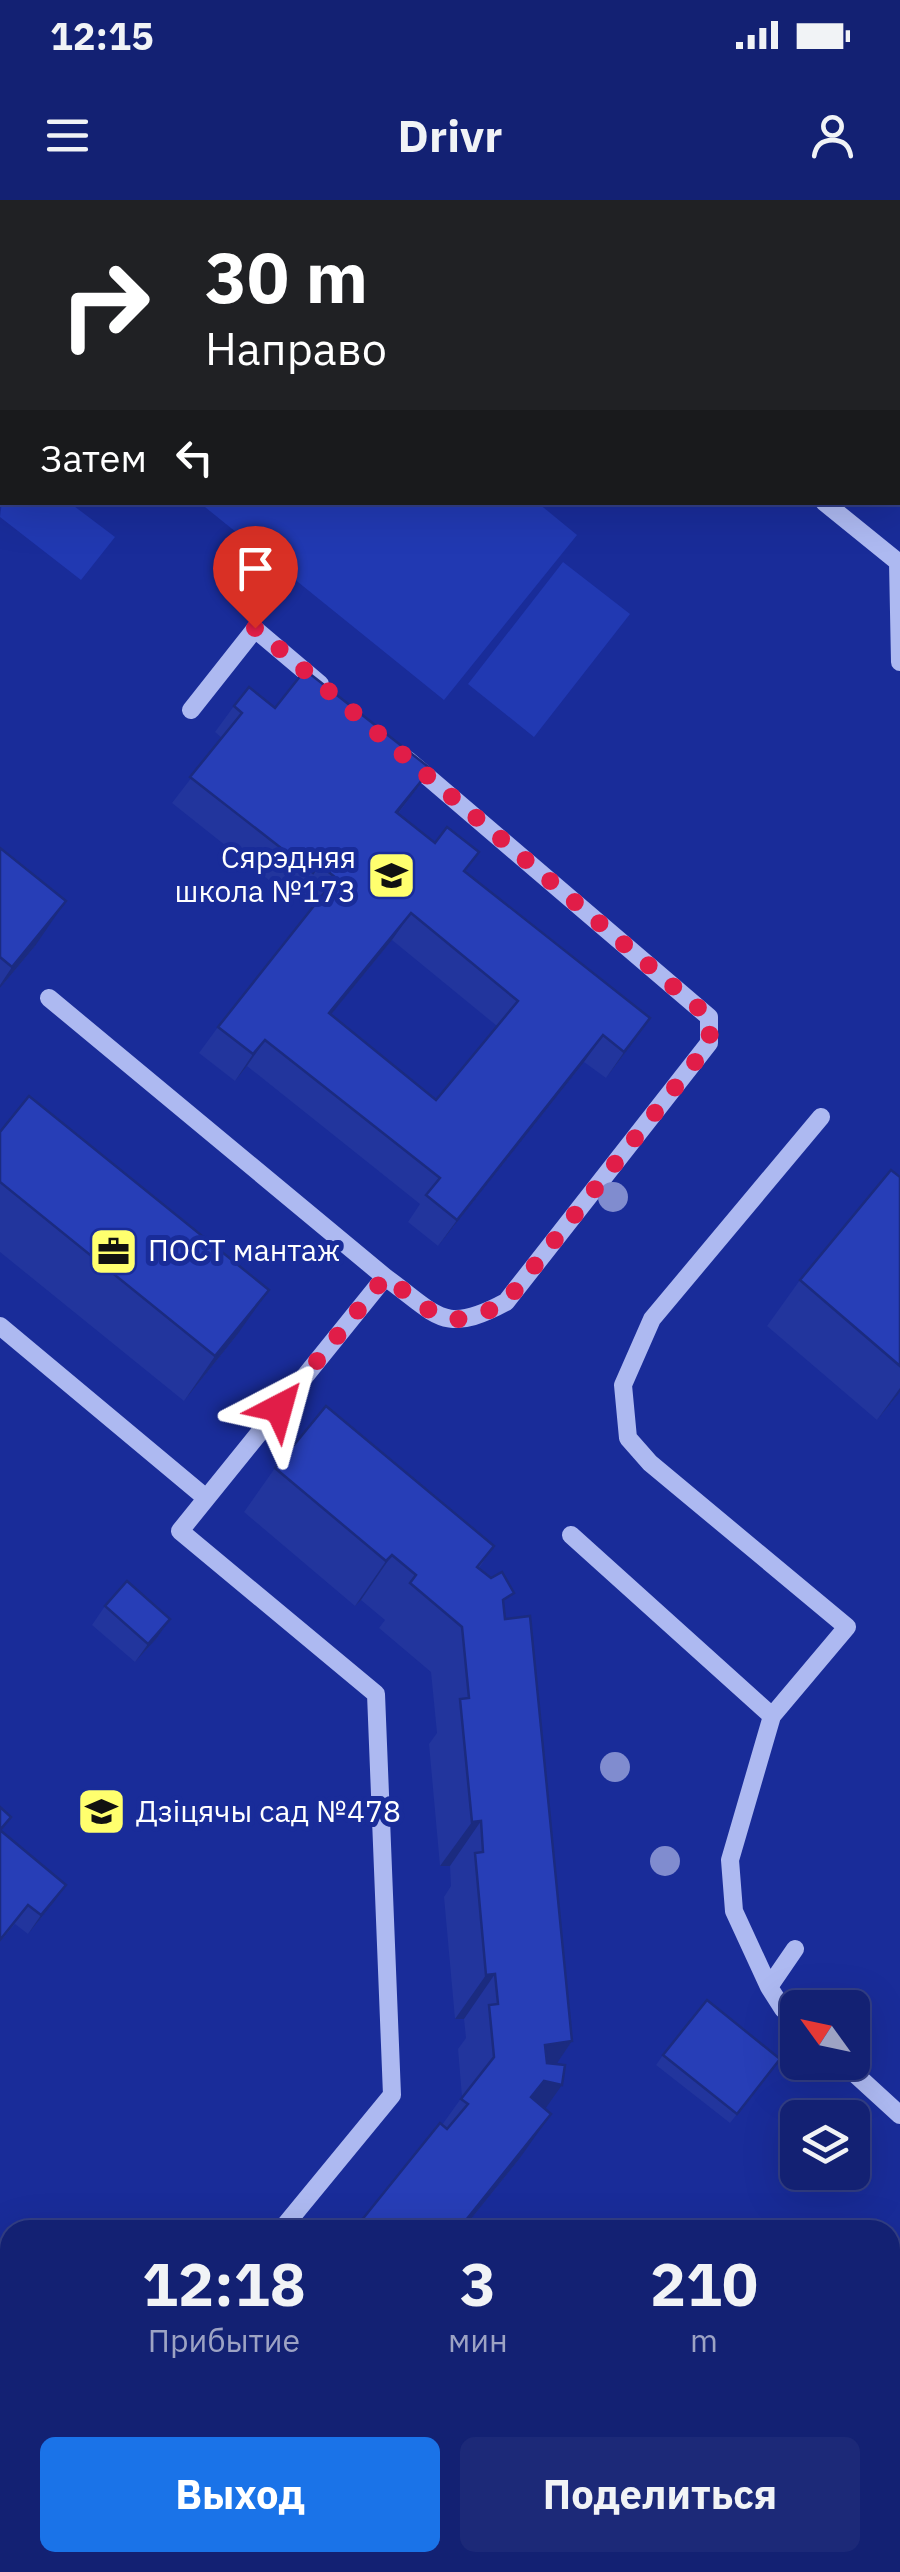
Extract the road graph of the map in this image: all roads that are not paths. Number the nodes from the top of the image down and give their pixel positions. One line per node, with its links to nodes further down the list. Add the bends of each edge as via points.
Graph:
1 (828, 505): 2 (lane, via 898,562)
2 (900, 662)
3 (330, 693): 4 (lane, via 255,628)
4 (191, 710)
5 (391, 745): 8 (lane, via 709,1017 710,1043 506,1302 474,1319 446,1320)
6 (49, 998): 8 (lane)
7 (822, 1117): 12 (lane, via 652,1319 623,1385 628,1438 650,1463 847,1627)
8 (385, 1277): 10 (lane)
9 (0, 1326): 10 (lane)
10 (206, 1498): 18 (lane, via 180,1531 376,1694 392,2096)
11 (571, 1535): 12 (lane)
12 (772, 1716): 14 (lane, via 730,1860 734,1911)
13 (795, 1949): 14 (lane)
14 (769, 1987): 15 (lane)
15 (780, 2004)
16 (862, 2080): 17 (lane)
17 (900, 2115)
18 (290, 2220)

